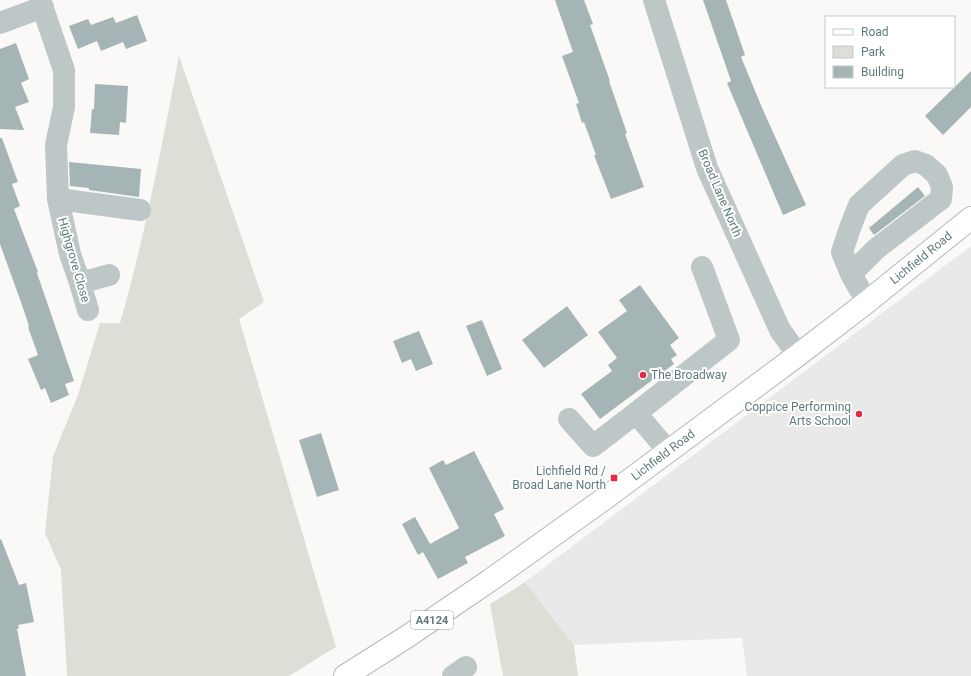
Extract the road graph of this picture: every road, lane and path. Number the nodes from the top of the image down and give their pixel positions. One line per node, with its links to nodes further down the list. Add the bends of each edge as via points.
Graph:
1 (654, 0): 13 (street, Broad Lane North, via 707,168 780,330)
2 (42, 4): 3 (street); 4 (street, Highgrove Close, via 64,70 64,107 56,145)
3 (0, 23)
4 (58, 198): 5 (street); 10 (street, Highgrove Close, via 70,254)
5 (140, 210)
6 (971, 218): 11 (main road, Lichfield Road / A4124)
7 (702, 267): 14 (street, via 729,340)
8 (851, 274): 8 (street, via 842,252 860,205 903,165 915,161 926,165 937,175 942,187 941,199 876,249); 11 (street)
9 (109, 275): 10 (street)
10 (80, 283): 12 (street, Highgrove Close)
11 (867, 302): 13 (main road, Lichfield Road / A4124)
12 (88, 310)
13 (798, 355): 16 (main road, Lichfield Road / A4124)
14 (636, 413): 15 (street, via 593,446); 16 (street)
15 (569, 419)
16 (668, 451): 17 (main road, Lichfield Road / A4124, via 512,566)
17 (345, 676)

